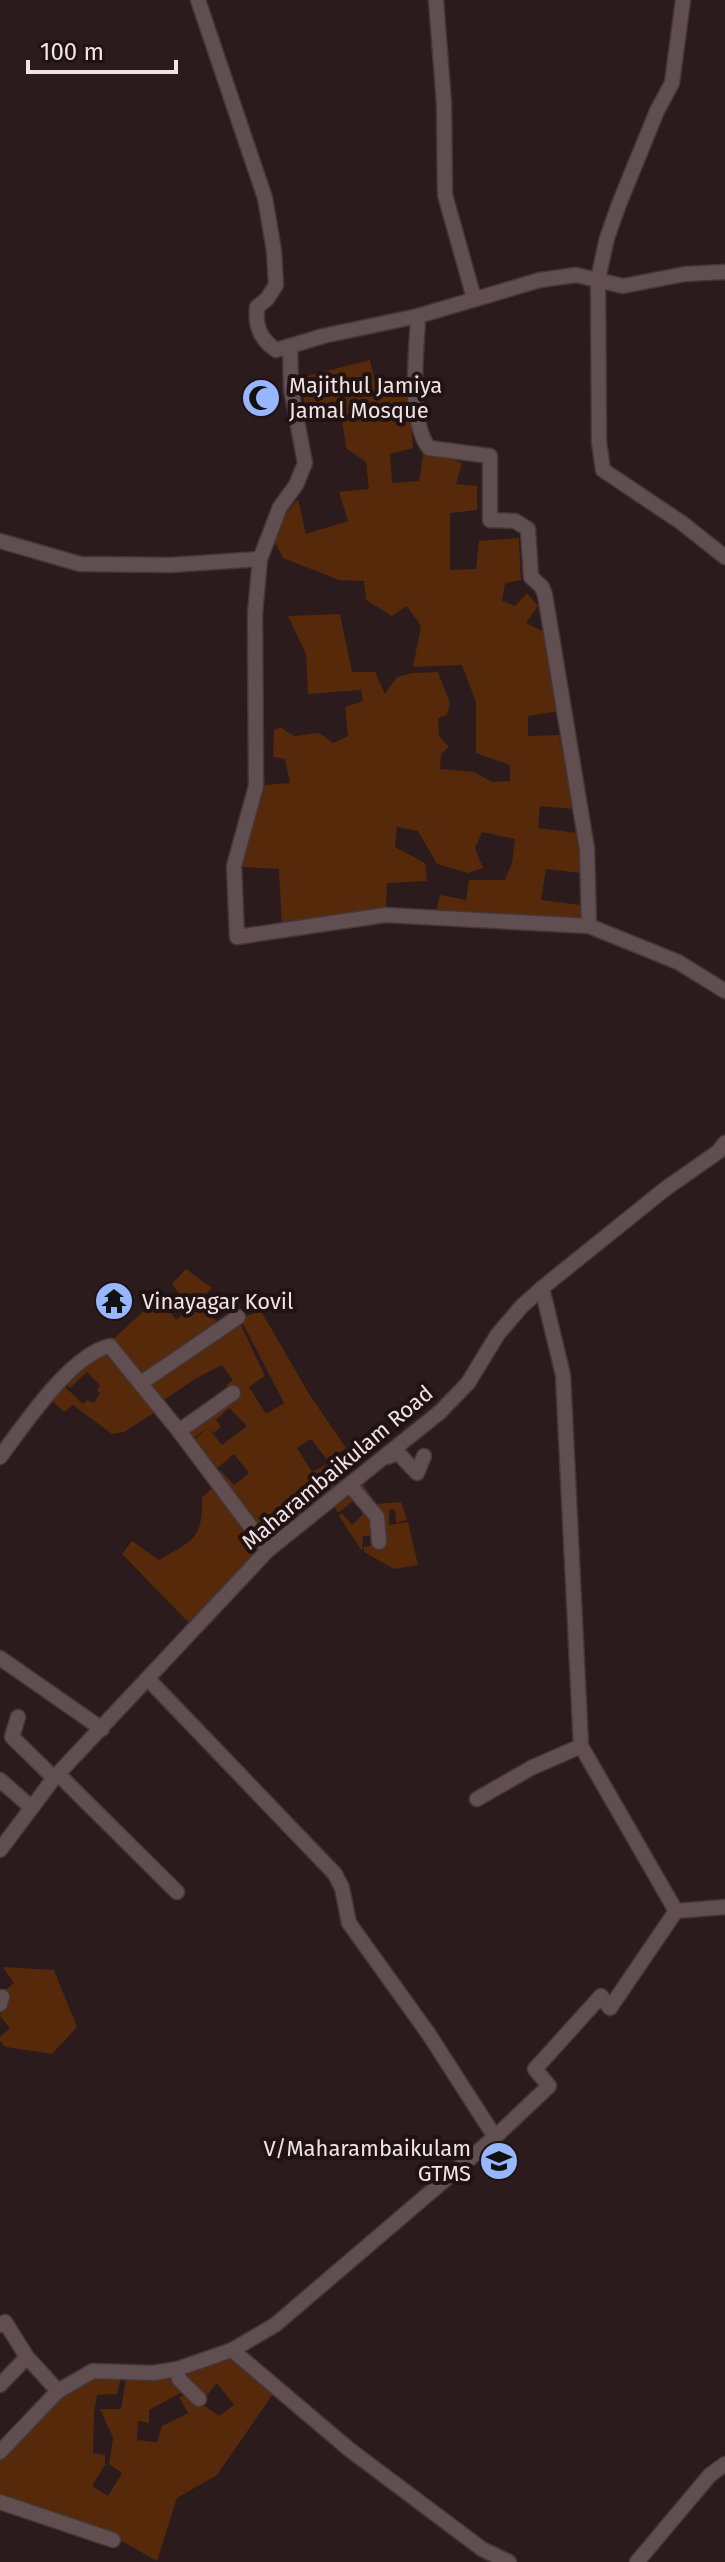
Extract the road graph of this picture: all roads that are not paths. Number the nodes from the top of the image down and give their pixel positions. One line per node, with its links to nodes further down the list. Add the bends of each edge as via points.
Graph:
1 (198, 0): 8 (street, via 265,198 276,285 257,307 256,321 263,341 276,350)
2 (436, 0): 6 (street, via 445,195)
3 (683, 0): 5 (street, via 672,83 619,204)
4 (725, 272): 5 (street, via 623,286)
5 (598, 279): 6 (street, via 576,275 540,280); 10 (street, via 603,470)
6 (474, 298): 7 (street)
7 (418, 316): 8 (street); 12 (street, via 420,436 429,448 490,456 490,520 515,521 528,529 531,577 545,595 587,849)
8 (290, 346): 11 (street, via 291,389 305,463)
9 (0, 541): 11 (street, via 80,564)
10 (725, 557)
11 (260, 559): 12 (street, via 255,613 256,786 234,866 237,937 385,915)
12 (589, 926): 13 (street, via 678,962)
13 (725, 991)
14 (723, 1150): 15 (street, Maharambaikulam Road, via 665,1189)
15 (542, 1288): 22 (street, Maharambaikulam Road, via 498,1334 468,1383); 30 (street, via 563,1375)
16 (238, 1317): 17 (street)
17 (141, 1383): 19 (street); 21 (street, via 110,1346 100,1348 51,1389)
18 (233, 1393): 19 (street)
19 (179, 1431): 25 (street)
20 (424, 1456): 22 (street, via 417,1473 398,1453)
21 (0, 1457)
22 (383, 1458): 23 (street, Maharambaikulam Road)
23 (350, 1485): 24 (street, via 377,1517); 25 (street, Maharambaikulam Road)
24 (379, 1542)
25 (265, 1558): 27 (street, Maharambaikulam Road)
26 (0, 1658): 29 (street)
27 (148, 1679): 29 (street, Maharambaikulam Road); 39 (street, via 335,1874 349,1923)
28 (18, 1717): 31 (street, via 12,1737)
29 (102, 1729): 31 (street, Maharambaikulam Road)
30 (581, 1746): 33 (street); 38 (street)
31 (56, 1776): 34 (street, Maharambaikulam Road); 36 (street)
32 (0, 1780): 34 (street)
33 (477, 1799)
34 (31, 1807): 35 (street, Maharambaikulam Road)
35 (0, 1850)
36 (177, 1892)
37 (725, 1907): 38 (street)
38 (676, 1911): 39 (street, via 610,2008 601,1996 535,2069 549,2086)
39 (495, 2137): 41 (street, via 275,2325)
40 (0, 2325): 42 (street, via 5,2322)
41 (232, 2350): 43 (street); 51 (street, via 350,2450)
42 (27, 2357): 44 (street); 45 (street)
43 (177, 2369): 45 (street, via 93,2371); 46 (street, via 179,2379)
44 (0, 2385)
45 (58, 2391): 47 (street)
46 (199, 2399)
47 (0, 2452)
48 (725, 2464): 54 (street)
49 (0, 2502): 50 (street)
50 (113, 2540)
51 (482, 2549): 52 (street); 53 (street)
52 (472, 2562)
53 (509, 2562)
54 (637, 2562)

